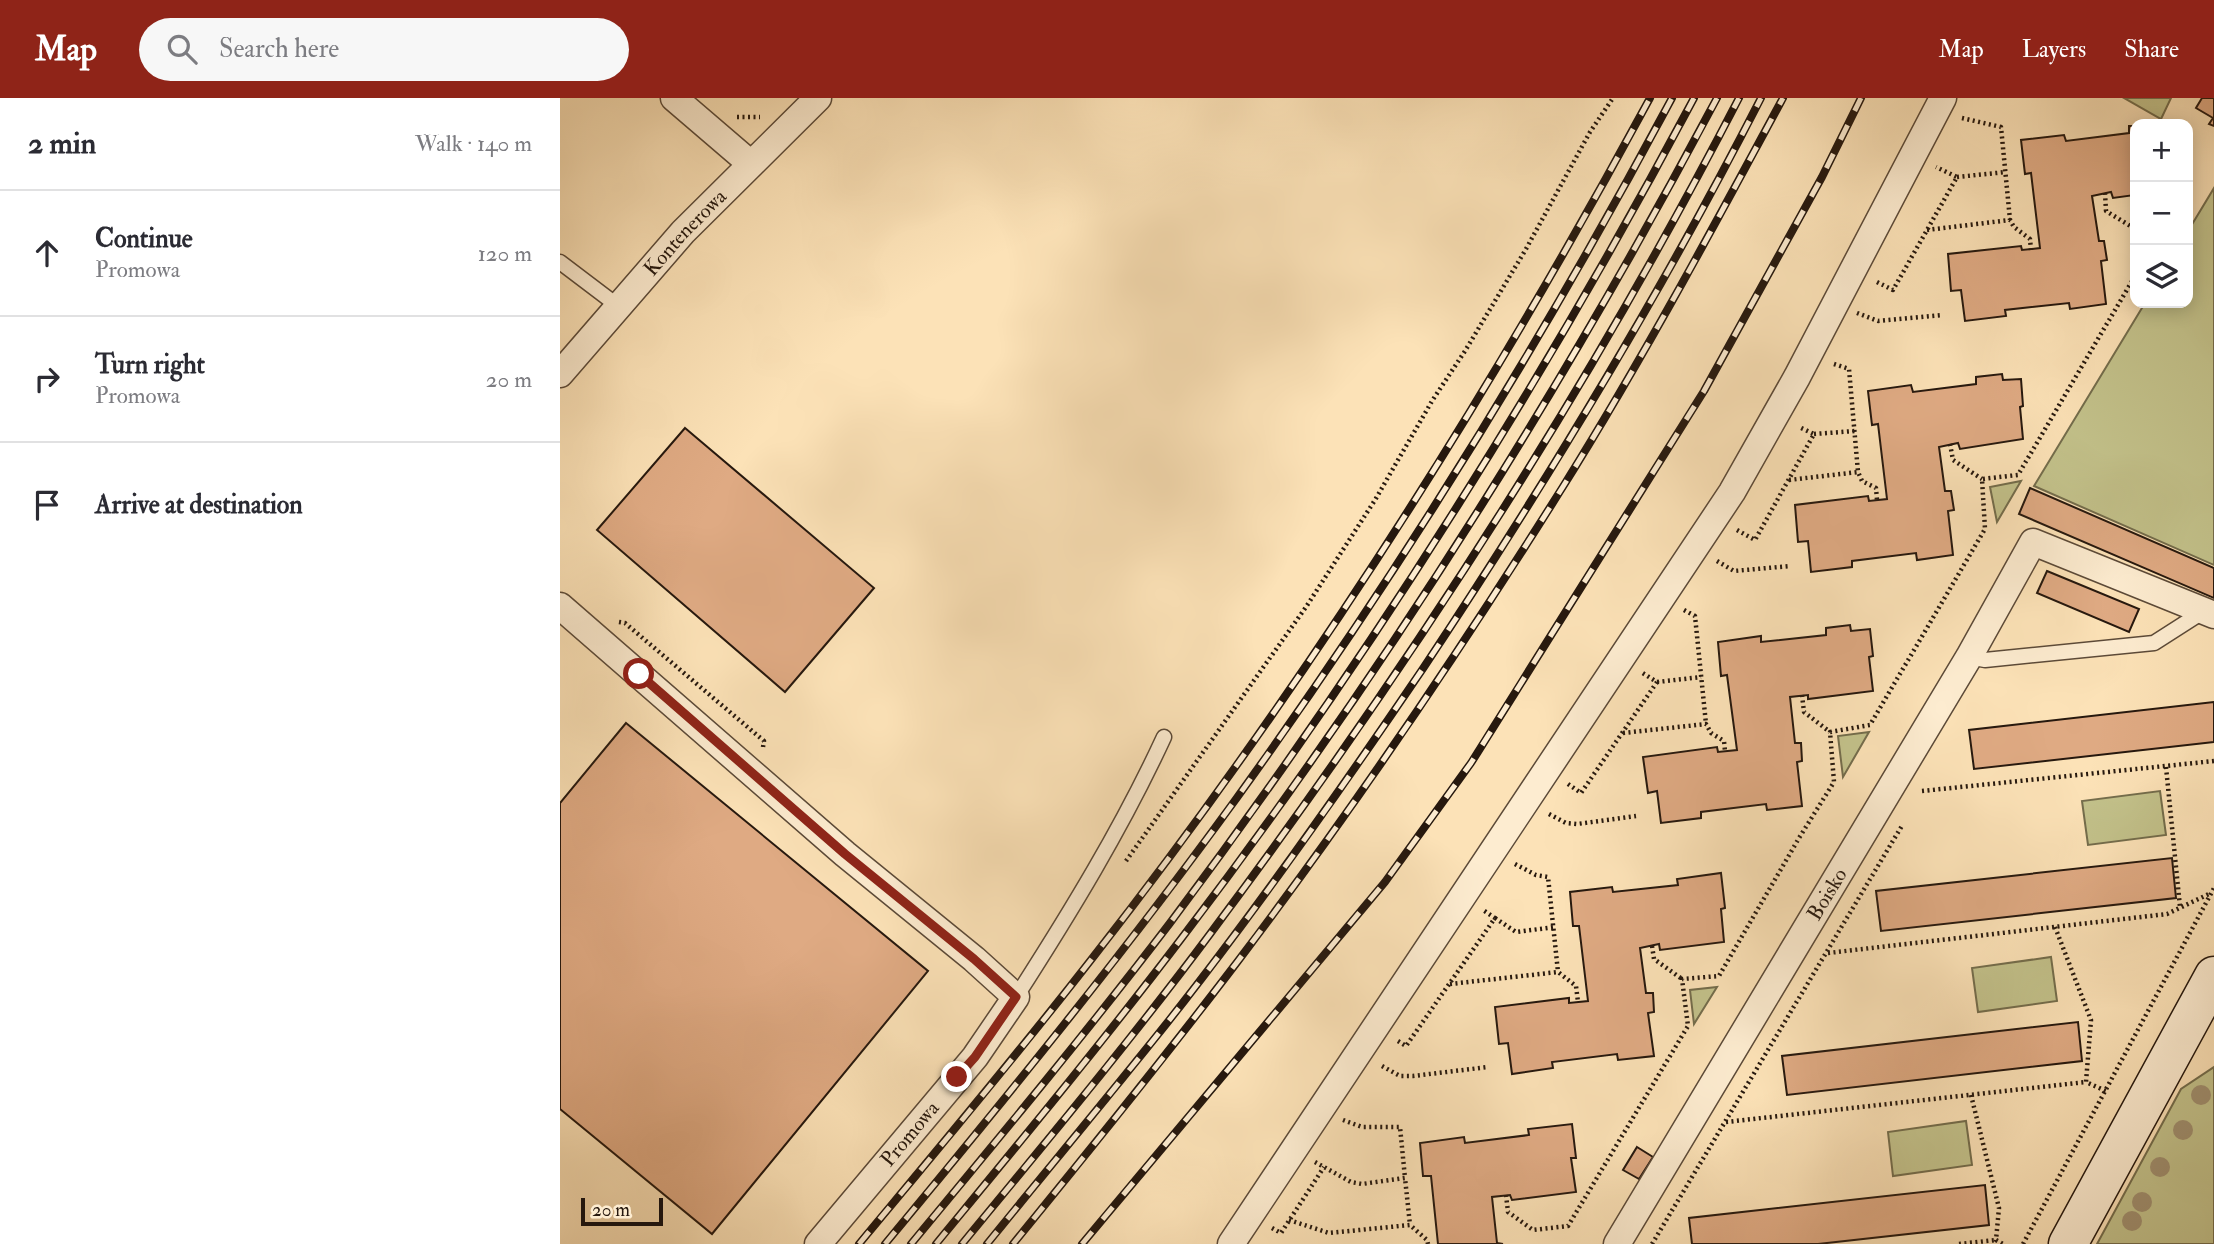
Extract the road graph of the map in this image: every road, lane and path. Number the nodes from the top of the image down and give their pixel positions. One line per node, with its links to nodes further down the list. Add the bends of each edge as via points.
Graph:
1 (674, 98): 6 (street)
2 (818, 98): 8 (street, Kontenerowa)
3 (1613, 98): 51 (path, via 1361,521 1306,607)
4 (1950, 108): 9 (path, via 2001,127); 81 (street, via 1732,492)
5 (760, 117): 6 (path, via 724,114 712,106)
6 (700, 120): 8 (street)
7 (1937, 158): 10 (path, via 1934,166)
8 (751, 164): 19 (street, Kontenerowa)
9 (2006, 172): 10 (path); 12 (path)
10 (1957, 177): 14 (path)
11 (2105, 193): 13 (path, via 2106,211)
12 (2010, 220): 14 (path); 15 (path, via 2030,239)
13 (2130, 225)
14 (1927, 230): 17 (path, via 1893,290)
15 (2031, 250)
16 (560, 262): 19 (lane)
17 (1867, 276)
18 (2130, 285): 28 (path, via 2018,475)
19 (618, 306): 23 (street, Kontenerowa)
20 (1850, 310): 21 (path, via 1878,321)
21 (1943, 315)
22 (1823, 361): 24 (path, via 1849,369)
23 (560, 374)
24 (1855, 431): 25 (path); 27 (path)
25 (1814, 434)
26 (1950, 444): 28 (path, via 1953,460)
27 (1858, 472): 29 (path); 30 (path, via 1862,481 1876,488)
28 (1982, 479): 41 (path, via 1985,529 1870,725)
29 (1788, 480)
30 (1877, 500)
31 (1713, 559): 32 (path, via 1734,571)
32 (1790, 566)
33 (560, 606): 63 (street)
34 (1679, 609): 37 (path, via 1695,616)
35 (2209, 613): 36 (lane, via 2154,643 1985,660); 36 (street, Boisko, via 2033,542)
36 (1969, 657): 83 (street, Boisko)
37 (1701, 677): 38 (path); 40 (path)
38 (1657, 682)
39 (1802, 695): 41 (path, via 1804,712)
40 (1706, 724): 42 (path); 44 (path, via 1724,741)
41 (1830, 732): 61 (path, via 1834,782 1719,976)
42 (1623, 733)
43 (1164, 737): 63 (lane, via 1102,857)
44 (1725, 751)
45 (2214, 761): 46 (path)
46 (2166, 767): 47 (path); 53 (path)
47 (1923, 791)
48 (1542, 810): 49 (path, via 1566,823)
49 (1636, 816)
50 (1508, 860): 55 (path, via 1548,877)
51 (1124, 863)
52 (2213, 890): 53 (path); 68 (path)
53 (2180, 908): 56 (path, via 2167,914)
54 (1495, 918): 55 (path, via 1517,932)
55 (1555, 927): 59 (path)
56 (2055, 927): 58 (path); 67 (path, via 2091,1020)
57 (1652, 946): 61 (path, via 1654,959)
58 (1827, 954)
59 (1558, 972): 62 (path); 64 (path, via 1576,986)
60 (2214, 976): 87 (street, via 2195,1025)
61 (1682, 979): 75 (path, via 1688,1026 1568,1226 1533,1230 1508,1212)
62 (1449, 984)
63 (1016, 997): 80 (street, Promowa, via 975,1057)
64 (1578, 1002)
65 (1375, 1062): 66 (path, via 1400,1076)
66 (1488, 1067)
67 (2086, 1082): 68 (path); 69 (path)
68 (2106, 1091): 86 (path)
69 (1971, 1095): 71 (path); 79 (path, via 1999,1208)
70 (1339, 1119): 74 (path, via 1362,1127 1400,1127)
71 (1726, 1122)
72 (1309, 1158): 73 (path)
73 (1324, 1167): 74 (path, via 1362,1184); 76 (path)
74 (1405, 1178): 78 (path)
75 (1506, 1195)
76 (1289, 1220): 77 (path, via 1281,1233); 78 (path, via 1329,1233)
77 (1265, 1222)
78 (1409, 1225): 82 (path)
79 (1996, 1240): 84 (path); 85 (path)
80 (818, 1244)
81 (1231, 1244)
82 (1428, 1244)
83 (1617, 1244)
84 (1959, 1244)
85 (2003, 1244)
86 (2024, 1244)
87 (2068, 1244)

